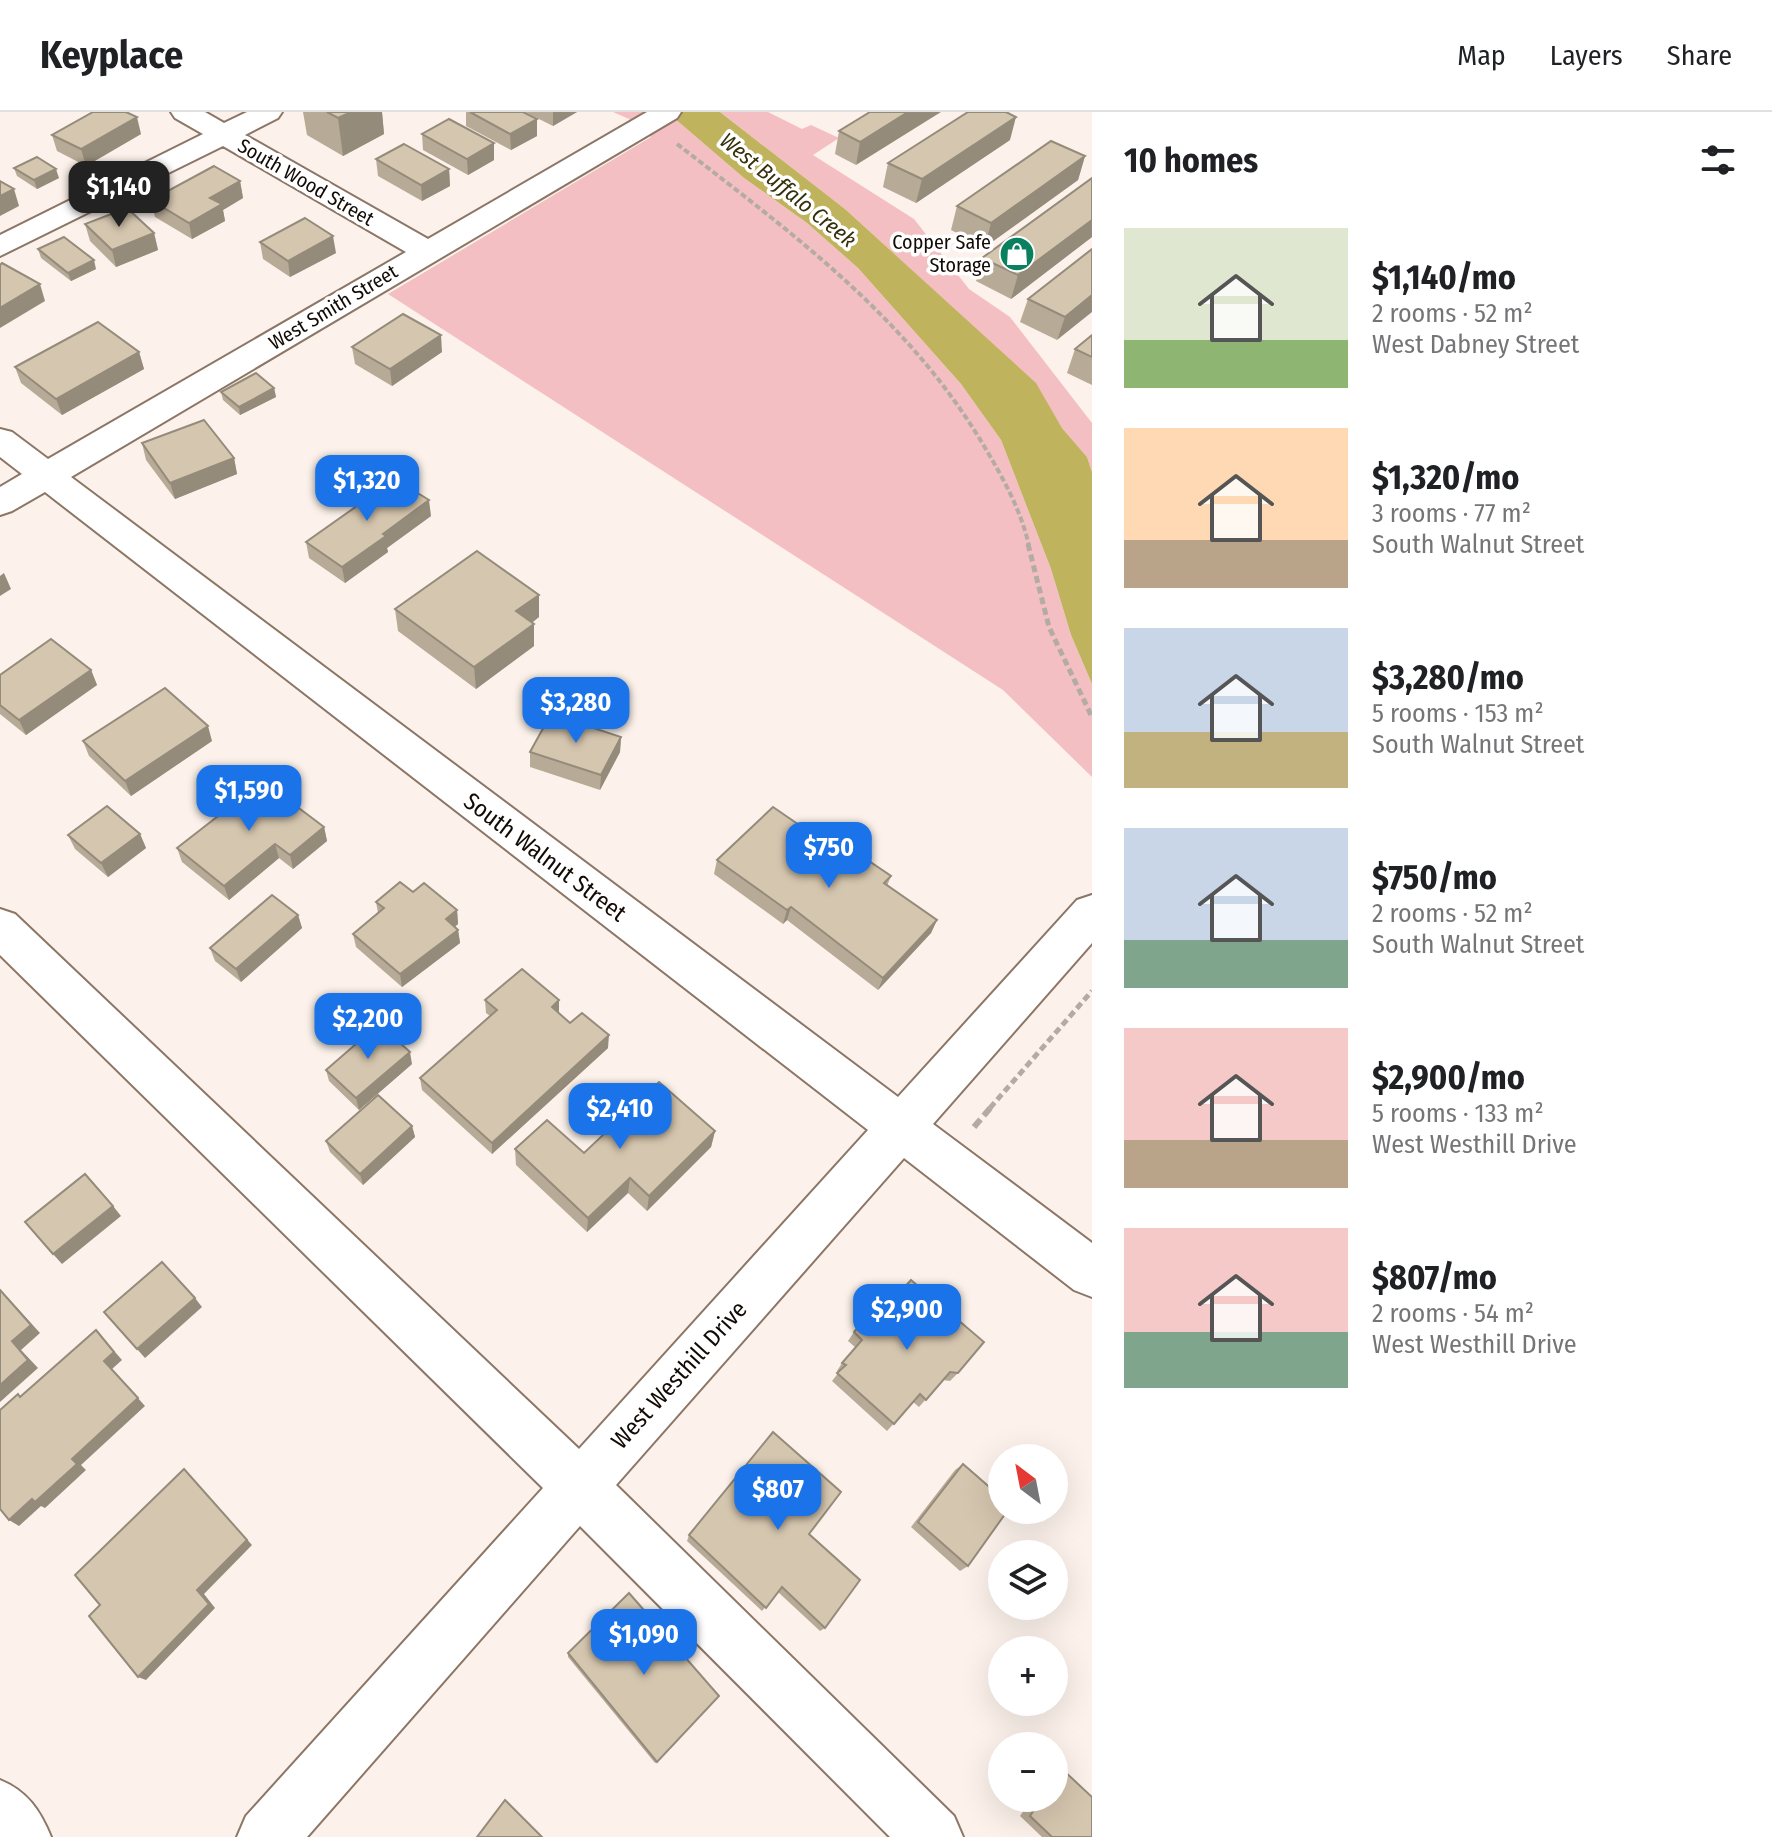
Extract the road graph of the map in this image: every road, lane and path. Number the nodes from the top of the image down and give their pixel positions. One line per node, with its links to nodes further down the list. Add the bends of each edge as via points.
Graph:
1 (185, 112): 4 (street, South Wood Street)
2 (268, 112): 4 (street)
3 (659, 116): 6 (street, West Smith Street); 10 (path, via 884,315 940,381 1020,516 1061,662)
4 (223, 134): 5 (street); 6 (street, South Wood Street)
5 (0, 247)
6 (427, 251): 8 (street, West Smith Street)
7 (0, 440): 8 (street, South Walnut Street)
8 (45, 477): 9 (street, West Smith Street); 14 (street, South Walnut Street)
9 (0, 503)
10 (1092, 717)
11 (1092, 913): 14 (street, West Westhill Drive)
12 (0, 927): 17 (street)
13 (1092, 991): 15 (path)
14 (900, 1127): 16 (street, South Walnut Street); 17 (street, West Westhill Drive)
15 (970, 1131)
16 (1092, 1273)
17 (579, 1486): 20 (street, West Westhill Drive); 21 (street)
18 (0, 1810): 19 (street)
19 (21, 1837)
20 (267, 1837)
21 (933, 1837)

